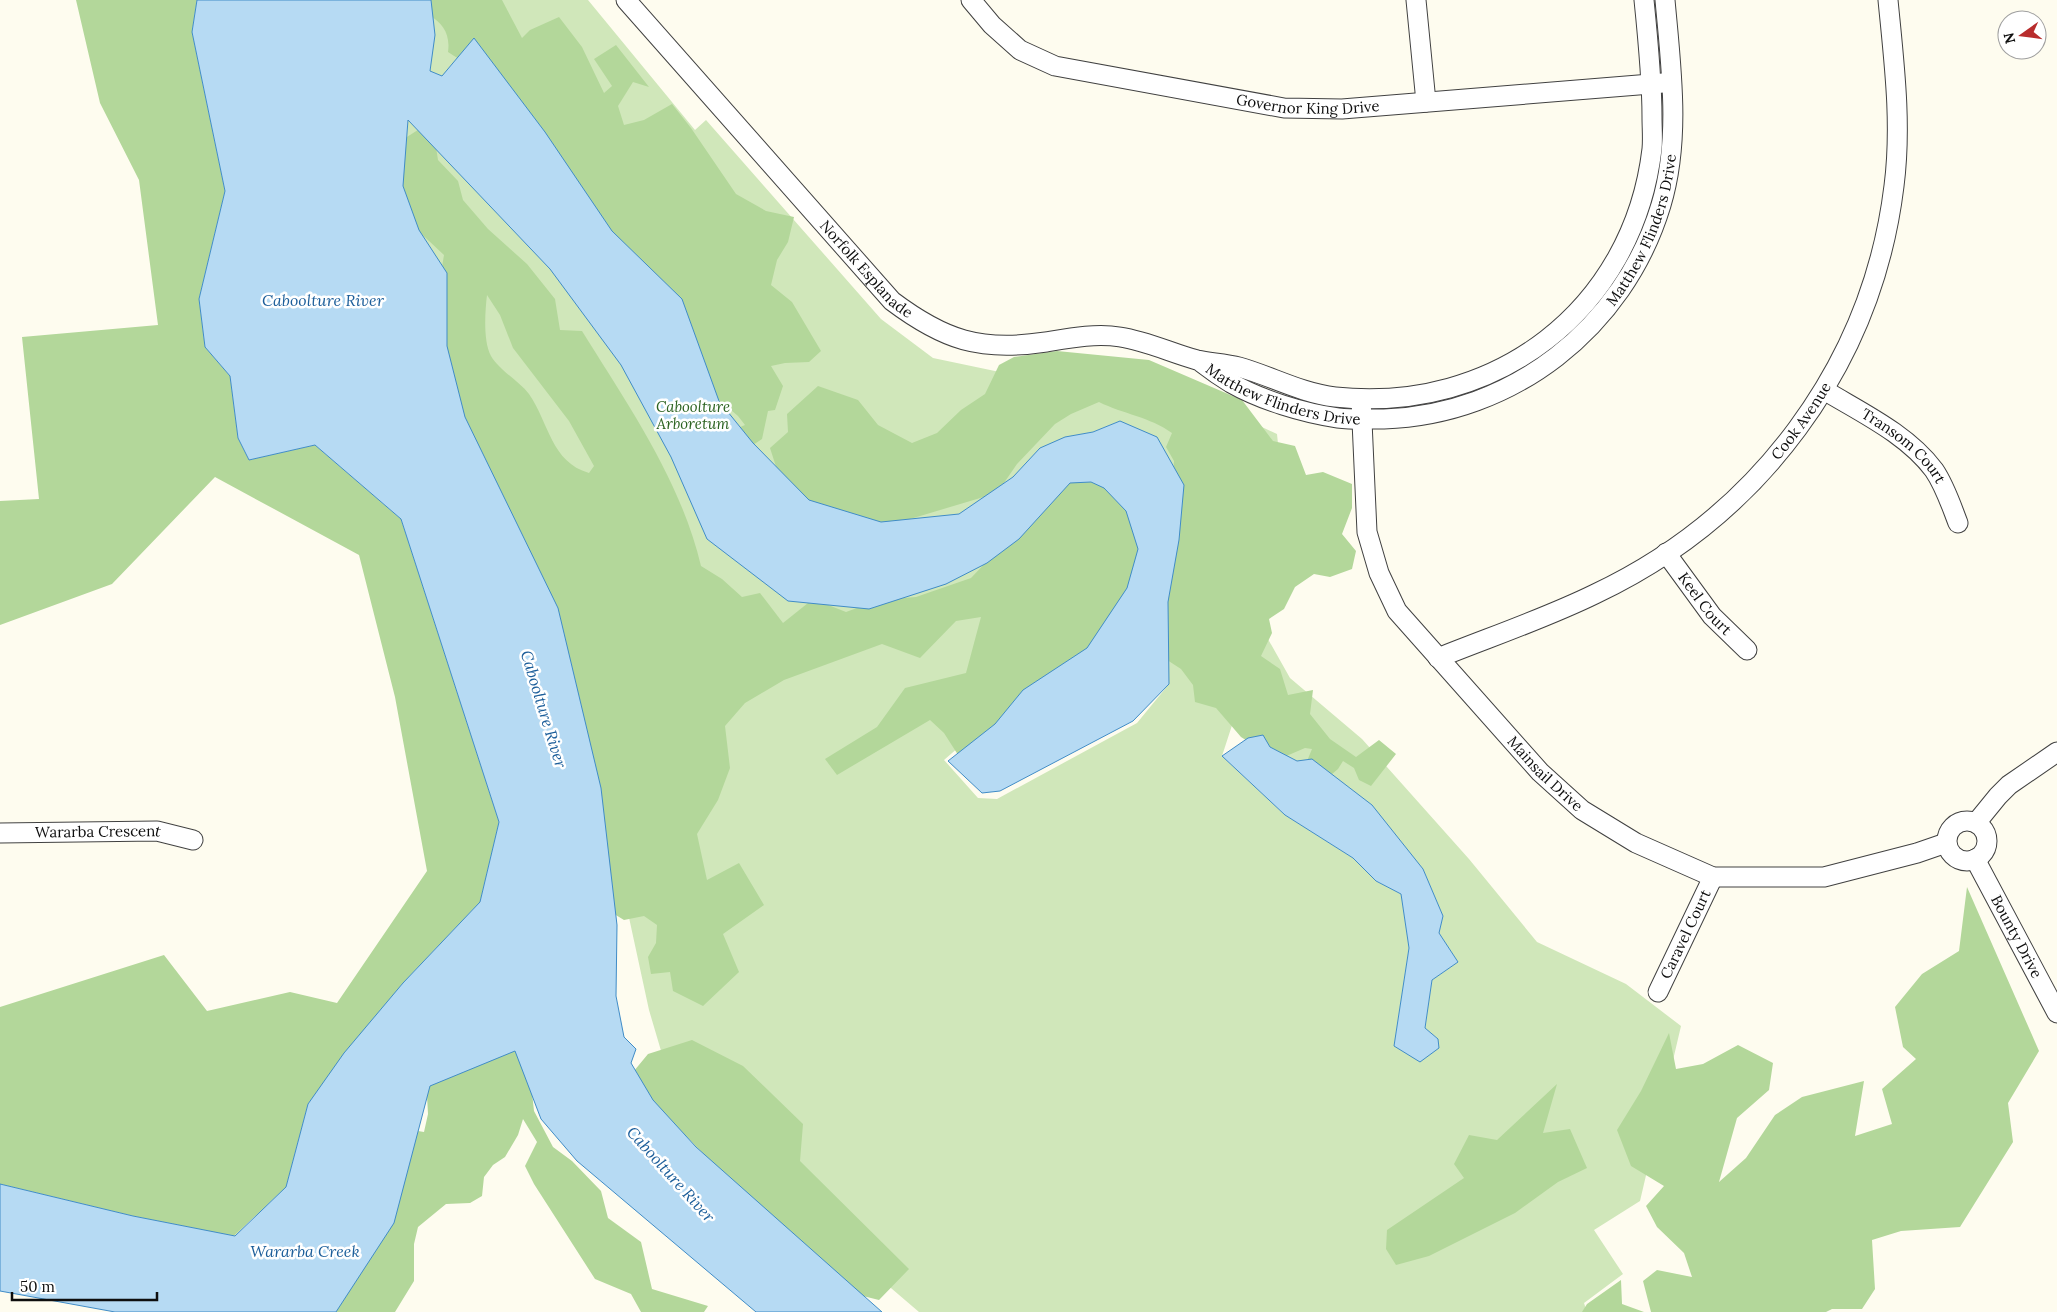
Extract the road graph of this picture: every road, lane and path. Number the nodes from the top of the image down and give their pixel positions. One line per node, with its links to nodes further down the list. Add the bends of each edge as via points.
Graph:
1 (626, 0): 10 (street, Norfolk Esplanade, via 892,301 918,321 943,334 997,346 1087,336 1118,336)
2 (971, 0): 9 (street, Governor King Drive, via 1020,50 1055,66 1284,108 1342,109)
3 (1416, 0): 9 (street)
4 (1644, 0): 8 (street, Matthew Flinders Drive)
5 (1665, 0): 7 (street, Matthew Flinders Drive)
6 (1888, 0): 11 (street, Cook Avenue, via 1898,112 1889,221 1881,257 1858,326)
7 (1672, 83): 8 (street, Governor King Drive); 13 (street, Matthew Flinders Drive, via 1672,148 1661,205 1643,251 1621,290 1586,331 1552,360 1516,384 1473,403 1404,418)
8 (1652, 84): 9 (street, Governor King Drive); 12 (street, Matthew Flinders Drive, via 1652,147 1636,216 1622,251 1580,309 1556,333 1492,374 1447,389 1404,398)
9 (1426, 102)
10 (1197, 360): 12 (street, Matthew Flinders Drive, via 1237,366 1307,392); 13 (street, Matthew Flinders Drive, via 1232,384 1275,402 1307,412)
11 (1824, 390): 14 (street, Transom Court, via 1902,438 1919,453 1946,490); 15 (street, Cook Avenue, via 1780,453 1754,480)
12 (1361, 399): 13 (street, Mainsail Drive)
13 (1361, 419): 17 (street, Mainsail Drive, via 1367,532 1378,573 1397,611)
14 (1958, 523)
15 (1666, 553): 16 (street, Keel Court, via 1712,616); 17 (street, Cook Avenue, via 1596,594)
16 (1748, 650)
17 (1438, 658): 24 (street, Mainsail Drive, via 1540,772 1582,810 1636,843)
18 (2057, 752): 19 (street, via 2004,790)
19 (1976, 823): 22 (street, via 1964,821 1953,826); 23 (street, via 1987,838 1985,850)
20 (0, 833): 21 (street, Wararba Crescent, via 157,831)
21 (193, 840)
22 (1946, 843): 23 (street, via 1956,859); 24 (street, Mainsail Drive, via 1824,877)
23 (1975, 859): 26 (street, Bounty Drive)
24 (1713, 877): 25 (street, Caravel Court)
25 (1658, 992)
26 (2057, 1013)

